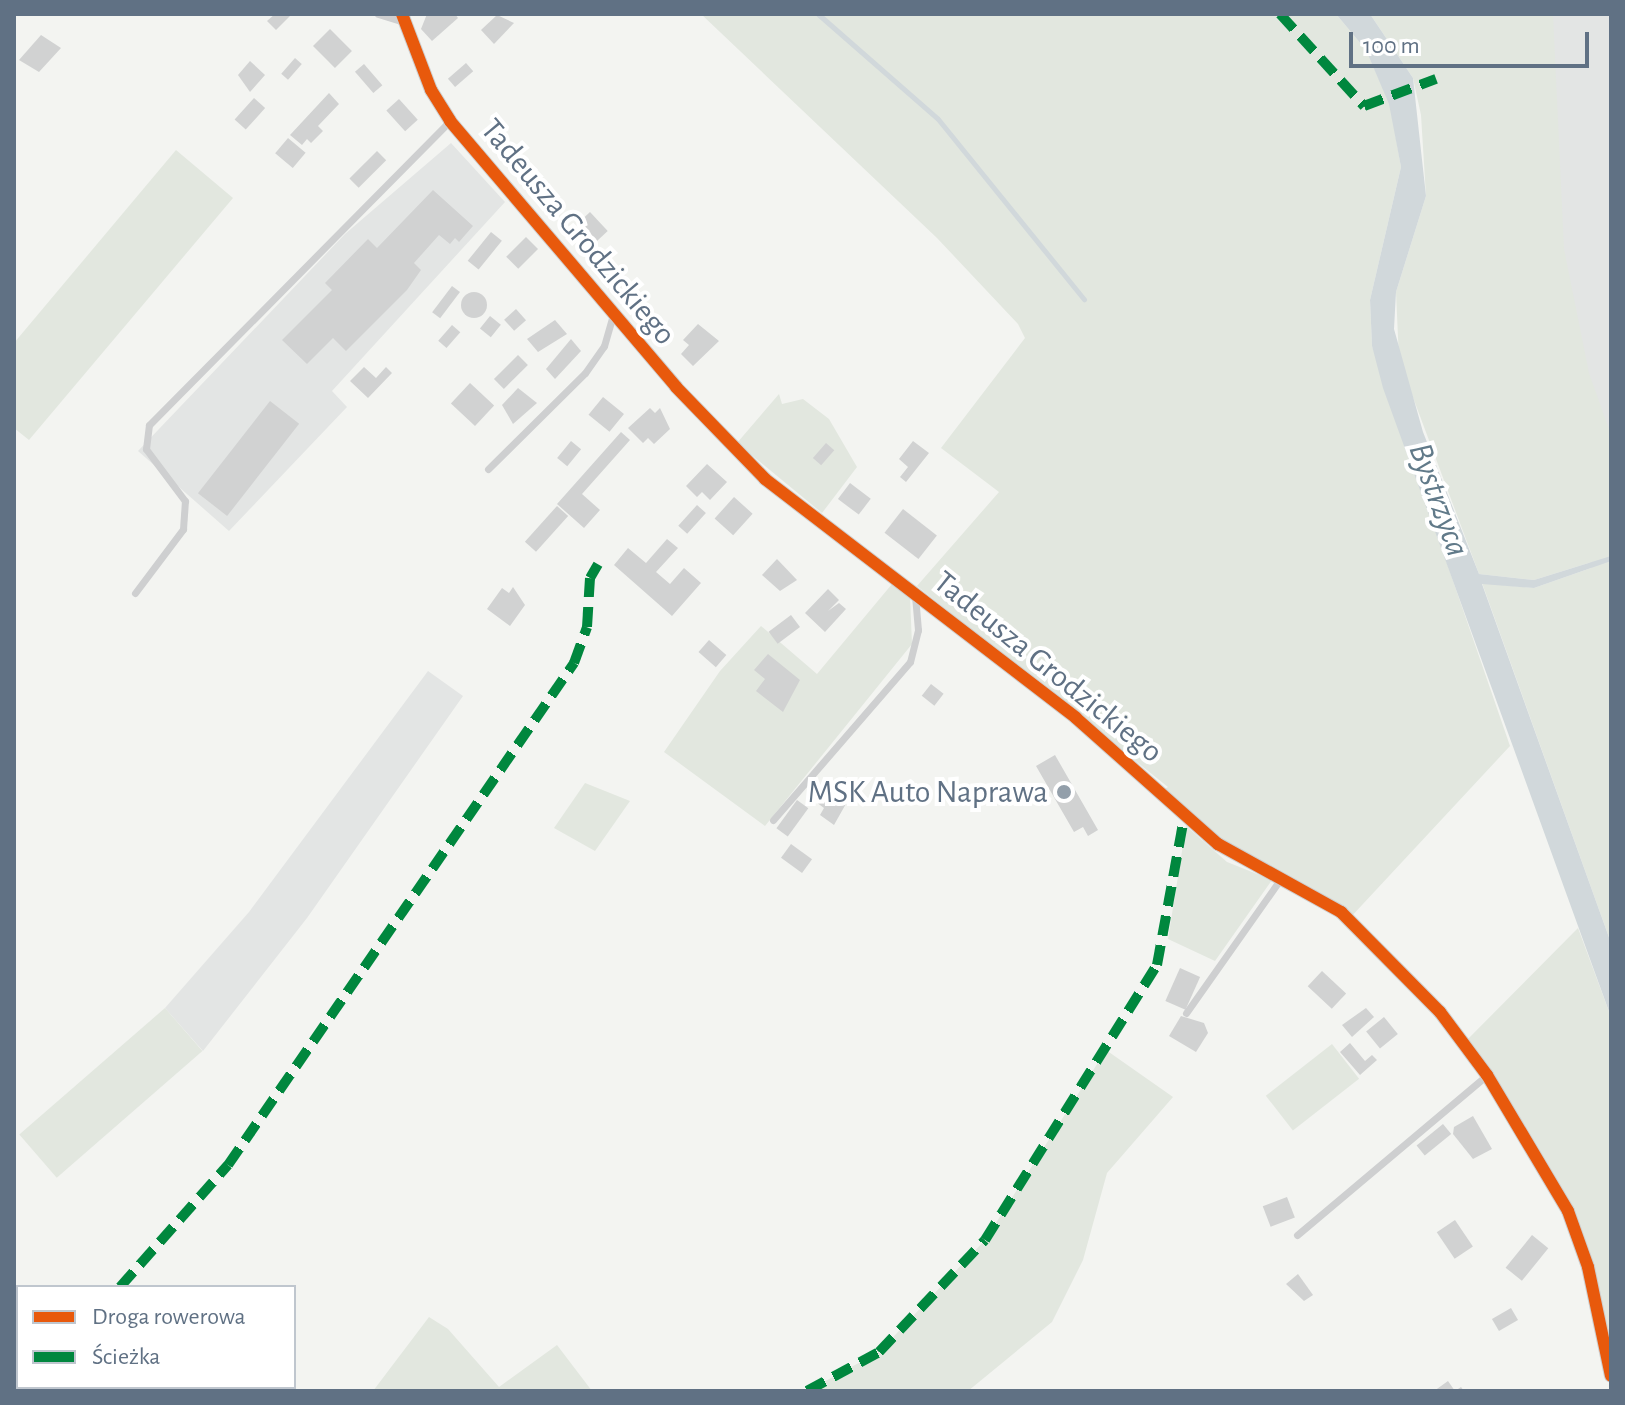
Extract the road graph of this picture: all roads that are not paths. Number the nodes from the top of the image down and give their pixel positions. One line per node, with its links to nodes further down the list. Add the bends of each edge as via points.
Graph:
1 (378, 14): 2 (lane)
2 (403, 18): 3 (street, Tadeusza Grodzickiego, via 431,90)
3 (450, 121): 4 (street, Tadeusza Grodzickiego); 6 (lane, via 149,425 146,449 185,501 183,529)
4 (614, 312): 5 (lane, via 604,346 585,373); 7 (street, Tadeusza Grodzickiego, via 692,405 765,479)
5 (488, 469)
6 (135, 593)
7 (915, 593): 8 (lane, via 918,630 910,662); 9 (street, Tadeusza Grodzickiego, via 1104,740 1206,835)
8 (773, 820)
9 (1282, 877): 10 (lane); 11 (street, Tadeusza Grodzickiego, via 1349,919 1440,1012)
10 (1186, 1013)
11 (1487, 1075): 12 (lane); 13 (street, Tadeusza Grodzickiego, via 1574,1223)
12 (1297, 1235)
13 (1611, 1376)

